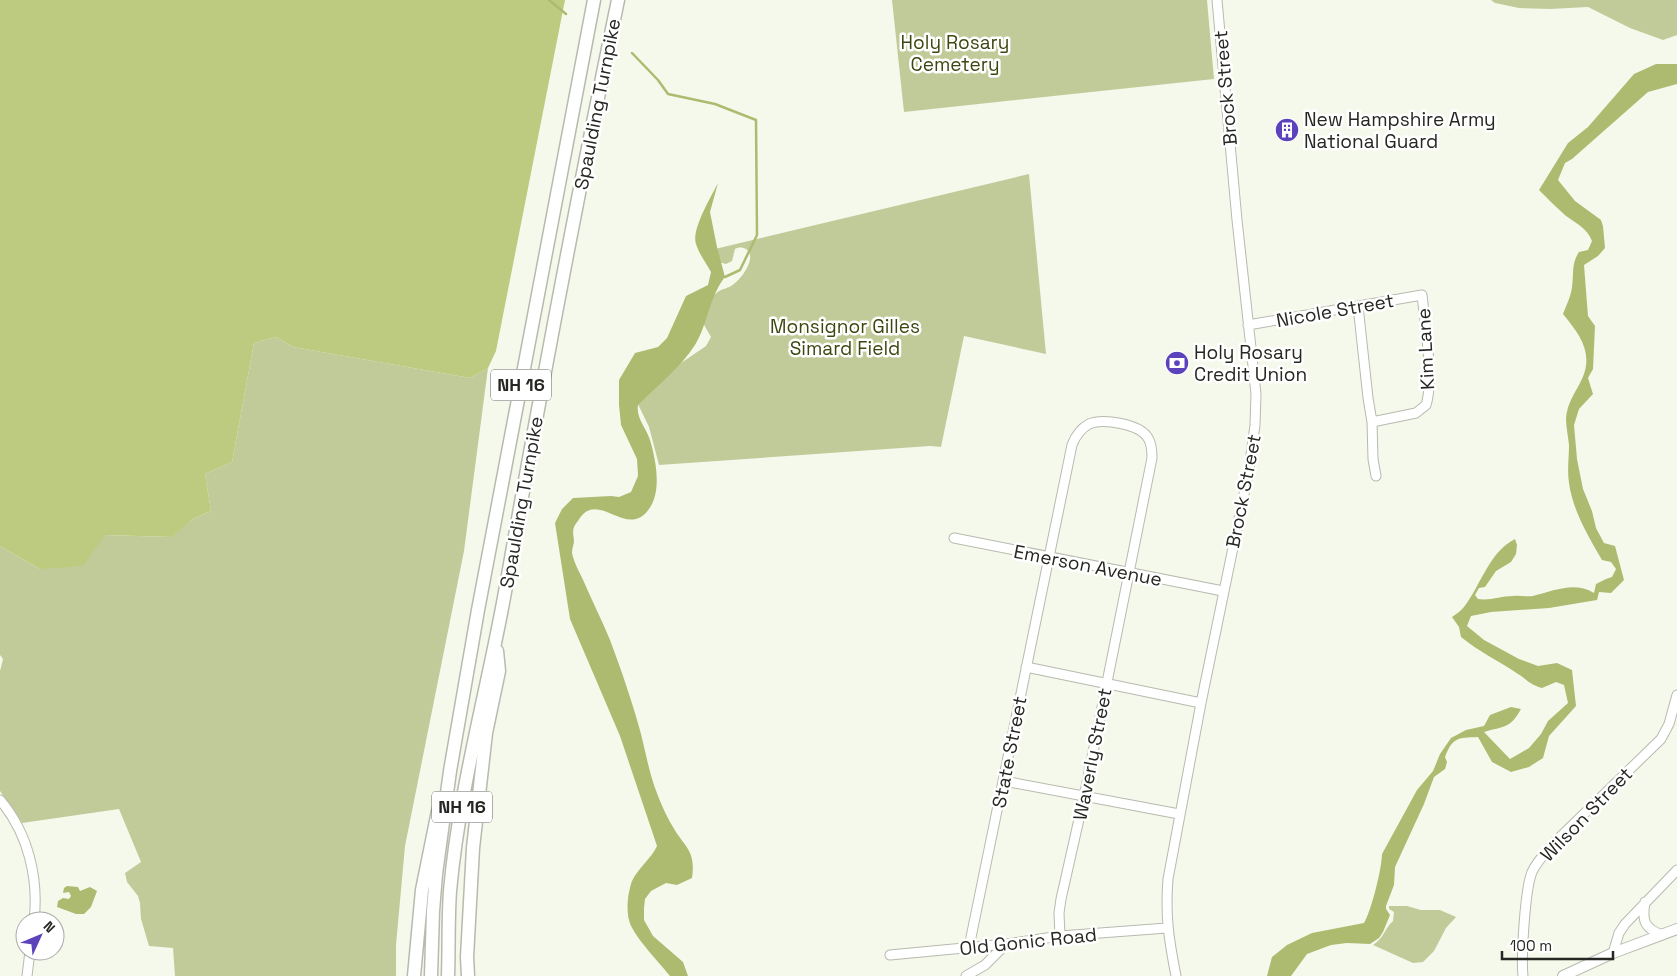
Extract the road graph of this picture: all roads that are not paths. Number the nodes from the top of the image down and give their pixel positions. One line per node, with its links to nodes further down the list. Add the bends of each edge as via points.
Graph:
1 (594, 0): 18 (highway, Spaulding Turnpike / NH 16)
2 (618, 0): 13 (highway, Spaulding Turnpike / NH 16, via 548,352)
3 (1217, 0): 6 (street, Brock Street)
4 (1422, 295): 5 (street, Nicole Street); 7 (street, Kim Lane, via 1428,360 1426,405 1416,413)
5 (1358, 306): 6 (street, Nicole Street); 7 (street)
6 (1248, 325): 12 (street, Brock Street, via 1256,394 1255,425 1249,470)
7 (1372, 422): 8 (street)
8 (1376, 476)
9 (954, 538): 10 (street, Emerson Avenue)
10 (1050, 557): 11 (street, Emerson Avenue); 11 (street, Waverly Street, via 1075,438 1087,425 1114,423 1142,432 1148,438 1152,453); 14 (street, State Street)
11 (1130, 573): 12 (street, Emerson Avenue); 15 (street, Waverly Street)
12 (1223, 591): 17 (street, Brock Street)
13 (496, 641): 38 (highway, Spaulding Turnpike / NH 16, via 462,809 450,892); 39 (highway, via 499,671 486,733 477,804 470,888)
14 (1026, 667): 15 (street); 19 (street, State Street)
15 (1106, 684): 17 (street); 20 (street, Waverly Street)
16 (1677, 695): 42 (street, Wilson Street, via 1661,739 1553,844 1532,873 1525,919)
17 (1201, 703): 22 (street, Brock Street)
18 (450, 771): 36 (highway, via 431,837); 37 (highway, Spaulding Turnpike / NH 16, via 436,874)
19 (1004, 782): 20 (street); 31 (street, State Street)
20 (1084, 797): 22 (street); 29 (street, Waverly Street, via 1061,899)
21 (0, 800): 25 (street, via 14,819 28,852 35,882)
22 (1179, 814): 26 (street, Brock Street, via 1168,879)
23 (1677, 870): 24 (street)
24 (1645, 902): 28 (street, via 1646,925); 32 (street, via 1619,933)
25 (34, 911)
26 (1167, 928): 29 (street, Old Gonic Road); 41 (street, Brock Street)
27 (1677, 929): 28 (main road)
28 (1662, 934): 32 (main road)
29 (1060, 936): 30 (street, Old Gonic Road)
30 (1006, 944): 31 (street, Old Gonic Road); 40 (street, via 985,965)
31 (969, 947): 33 (street, Old Gonic Road)
32 (1613, 953): 43 (main road)
33 (890, 955)
34 (29, 961): 35 (street)
35 (27, 976)
36 (414, 976)
37 (431, 976)
38 (448, 976)
39 (468, 976)
40 (966, 976)
41 (1176, 976)
42 (1524, 976)
43 (1563, 976)

